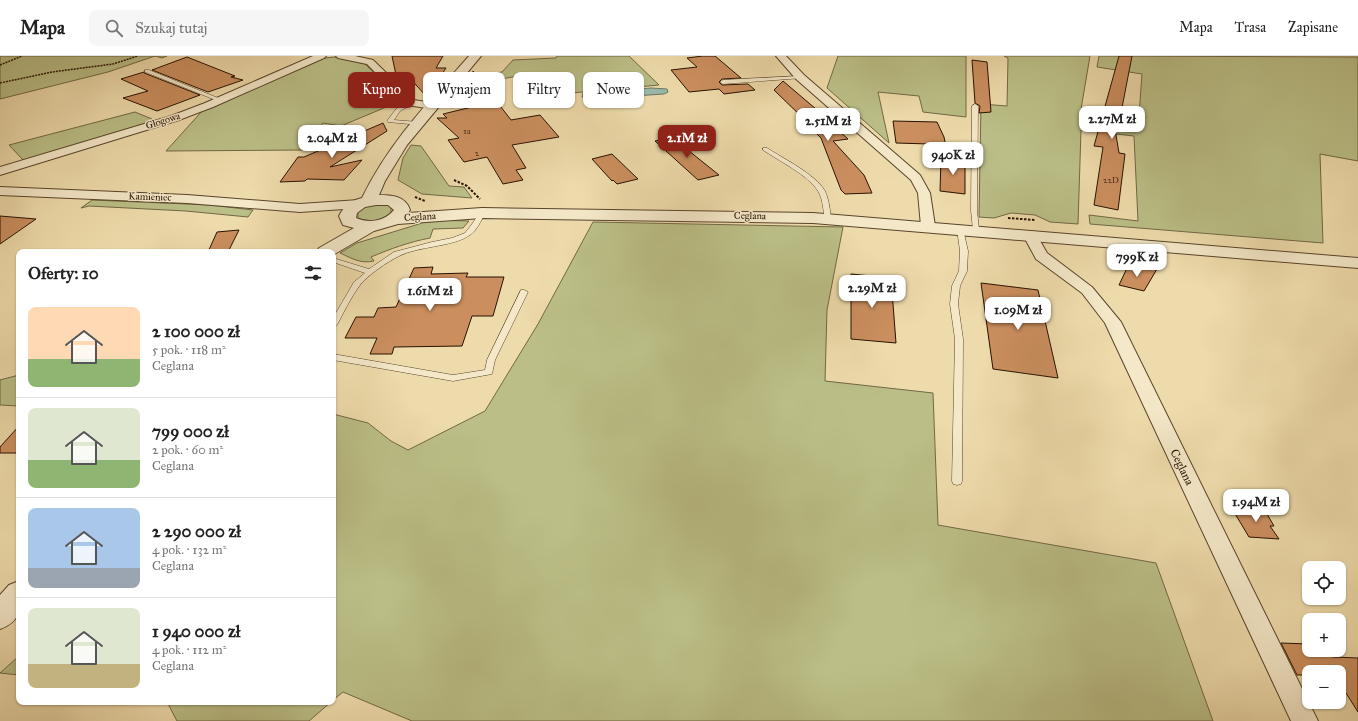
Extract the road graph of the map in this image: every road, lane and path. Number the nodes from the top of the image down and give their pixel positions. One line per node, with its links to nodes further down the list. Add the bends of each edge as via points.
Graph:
1 (22, 56): 8 (path)
2 (138, 56): 15 (path, via 113,64 52,72)
3 (321, 56): 16 (street, Głogowa)
4 (341, 56): 11 (street, via 370,62)
5 (475, 56): 12 (street)
6 (781, 56): 9 (street)
7 (798, 56): 9 (street)
8 (0, 65)
9 (792, 68): 13 (street)
10 (147, 72): 16 (lane)
11 (380, 72)
12 (462, 72)
13 (800, 77): 14 (lane); 33 (street, via 916,178 924,193)
14 (723, 82)
15 (0, 83)
16 (220, 100): 23 (street, Głogowa, via 175,118)
17 (975, 106): 34 (lane, via 974,210)
18 (402, 108): 20 (lane, via 390,121)
19 (431, 108): 20 (street)
20 (418, 124): 22 (street, via 396,149)
21 (765, 149): 31 (lane, via 820,189)
22 (388, 164): 26 (street); 28 (street, via 388,192)
23 (0, 171)
24 (454, 180): 29 (path, via 467,186)
25 (0, 191): 27 (street, Kamieniec, via 187,199)
26 (363, 203): 27 (street, Kamieniec); 28 (street); 30 (street, via 348,212)
27 (300, 208): 30 (street, Kamieniec, via 309,212)
28 (395, 208): 29 (street, Ceglana); 32 (street, via 387,222)
29 (478, 209): 31 (street, Ceglana); 40 (lane, via 475,225 467,234 454,240 397,254)
30 (348, 218): 32 (street, via 361,226); 36 (street, via 344,228)
31 (828, 219): 33 (street, Ceglana)
32 (370, 226): 37 (street)
33 (928, 226): 34 (street, Ceglana)
34 (968, 230): 35 (street, Ceglana); 44 (lane, via 963,271 956,286 954,304 959,339)
35 (1030, 235): 39 (street, Ceglana); 47 (street, Ceglana, via 1041,256 1087,290 1113,322)
36 (323, 249)
37 (330, 249)
38 (336, 261): 40 (lane)
39 (1358, 263)
40 (370, 272): 42 (lane, via 357,284)
41 (524, 292): 43 (lane, via 491,360 489,372 453,378)
42 (336, 321)
43 (336, 358)
44 (957, 481)
45 (16, 597): 46 (street)
46 (0, 616)
47 (1305, 721)

